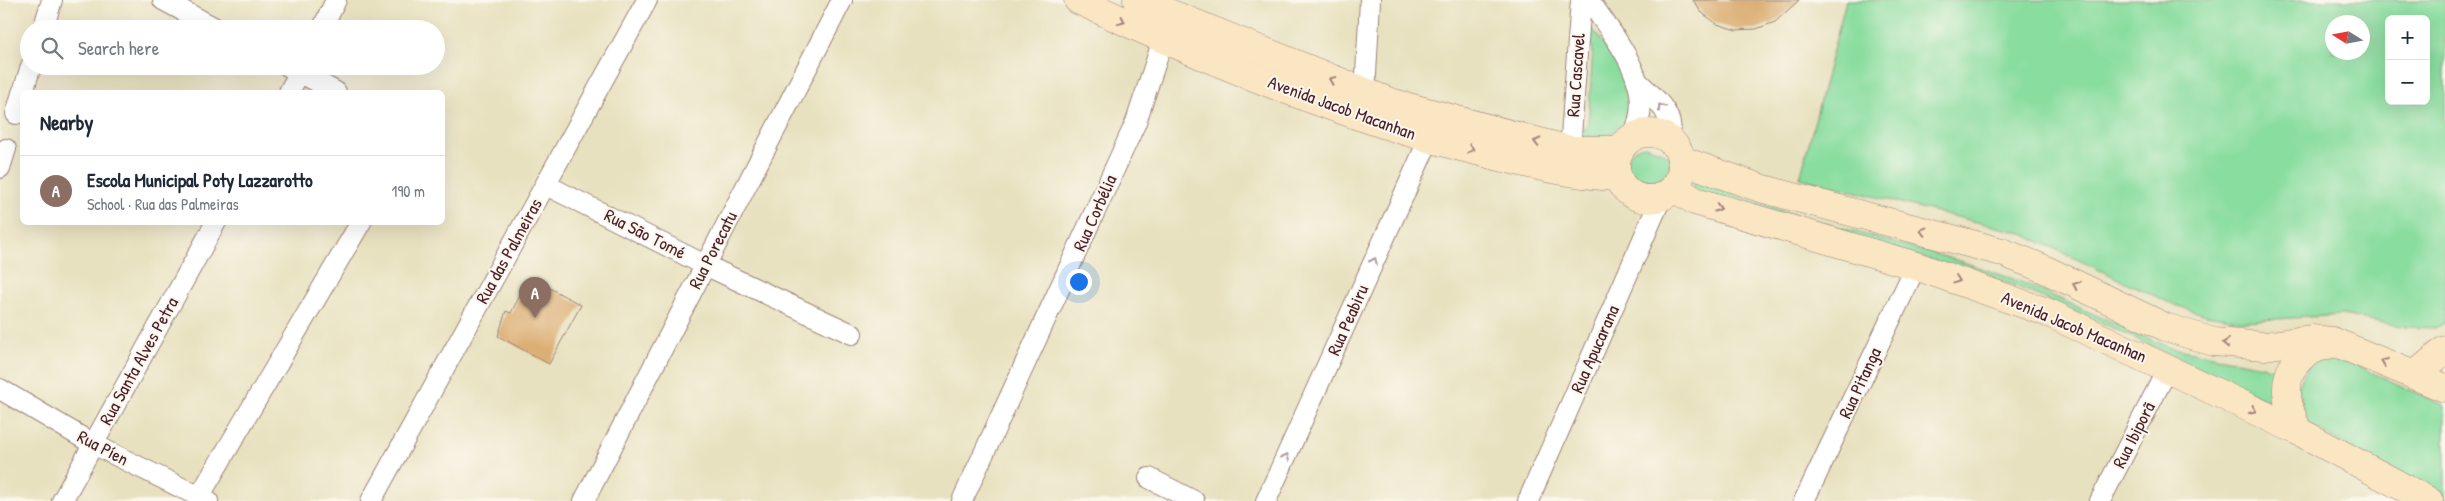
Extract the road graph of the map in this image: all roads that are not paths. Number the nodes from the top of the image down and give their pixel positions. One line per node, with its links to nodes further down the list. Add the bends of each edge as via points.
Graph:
1 (52, 0): 12 (street)
2 (163, 0): 13 (street)
3 (336, 0): 14 (street)
4 (647, 0): 33 (street, Rua das Palmeiras)
5 (842, 0): 37 (street, Rua Porecatu)
6 (1078, 0): 15 (main road, Avenida Jacob Macanhan, one-way to 15)
7 (1137, 0): 11 (main road, Avenida Jacob Macanhan)
8 (1370, 0): 23 (street)
9 (1581, 0): 29 (street, Rua Cascavel)
10 (1590, 0): 19 (street, Rua Cascavel, via 1628,58)
11 (1163, 6): 15 (street, Rua Corbélia); 23 (main road, Avenida Jacob Macanhan, one-way to 11)
12 (46, 20)
13 (200, 20)
14 (326, 20)
15 (1163, 40): 26 (main road, Avenida Jacob Macanhan, via 1345,112); 53 (street, Rua Corbélia, via 1136,122)
16 (28, 75): 20 (street)
17 (295, 75): 21 (street)
18 (308, 75): 22 (street)
19 (1637, 81): 27 (street, Rua Cascavel, via 1642,111 1640,124); 30 (street, Rua Cascavel, one-way to 19, via 1671,122 1654,97)
20 (24, 90)
21 (290, 90)
22 (333, 90)
23 (1365, 93): 29 (main road, Avenida Jacob Macanhan, one-way to 23)
24 (20, 102): 25 (street)
25 (16, 114)
26 (1430, 139): 32 (main road, Avenida Jacob Macanhan, one-way to 32, via 1578,175); 55 (street, Rua Peabiru, one-way to 26)
27 (1626, 144): 29 (main road, Avenida Jacob Macanhan); 30 (main road, via 1648,133 1659,135); 32 (main road, via 1616,164)
28 (6, 149): 31 (street)
29 (1570, 150)
30 (1675, 150): 34 (main road, via 1680,178); 40 (main road, Avenida Jacob Macanhan, one-way to 30, via 2311,339 2265,346 2214,342 2165,327 2002,252 1760,188)
31 (0, 168)
32 (1617, 177): 34 (main road, via 1623,188 1638,198 1651,200)
33 (546, 184): 37 (street, Rua São Tomé); 51 (street, Rua das Palmeiras)
34 (1668, 192): 38 (main road, Avenida Jacob Macanhan, one-way to 38); 56 (street, Rua Apucarana)
35 (214, 225): 47 (street, Rua Santa Alves Petra)
36 (359, 225): 49 (street)
37 (706, 265): 39 (street, Rua São Tomé); 52 (street, Rua Porecatu)
38 (1916, 266): 42 (main road, Avenida Jacob Macanhan, one-way to 42, via 2049,312); 57 (street, Rua Pitanga)
39 (852, 334)
40 (2338, 343): 43 (main road, Avenida Jacob Macanhan, one-way to 40); 46 (main road, via 2318,347 2302,356 2289,371 2285,389 2288,411)
41 (2445, 350): 43 (main road)
42 (2168, 368): 46 (main road, Avenida Jacob Macanhan, one-way to 46); 58 (street, Rua Ibiporã)
43 (2415, 375): 44 (main road, Avenida Jacob Macanhan)
44 (2445, 388)
45 (0, 389): 47 (street, Rua Píen)
46 (2298, 431): 59 (main road, Avenida Jacob Macanhan)
47 (93, 444): 49 (street, Rua Píen); 50 (street, Rua Santa Alves Petra)
48 (1149, 478): 54 (street)
49 (204, 499)
50 (62, 501)
51 (371, 501)
52 (584, 501)
53 (962, 501)
54 (1194, 501)
55 (1266, 501)
56 (1528, 501)
57 (1804, 501)
58 (2100, 501)
59 (2429, 501)

